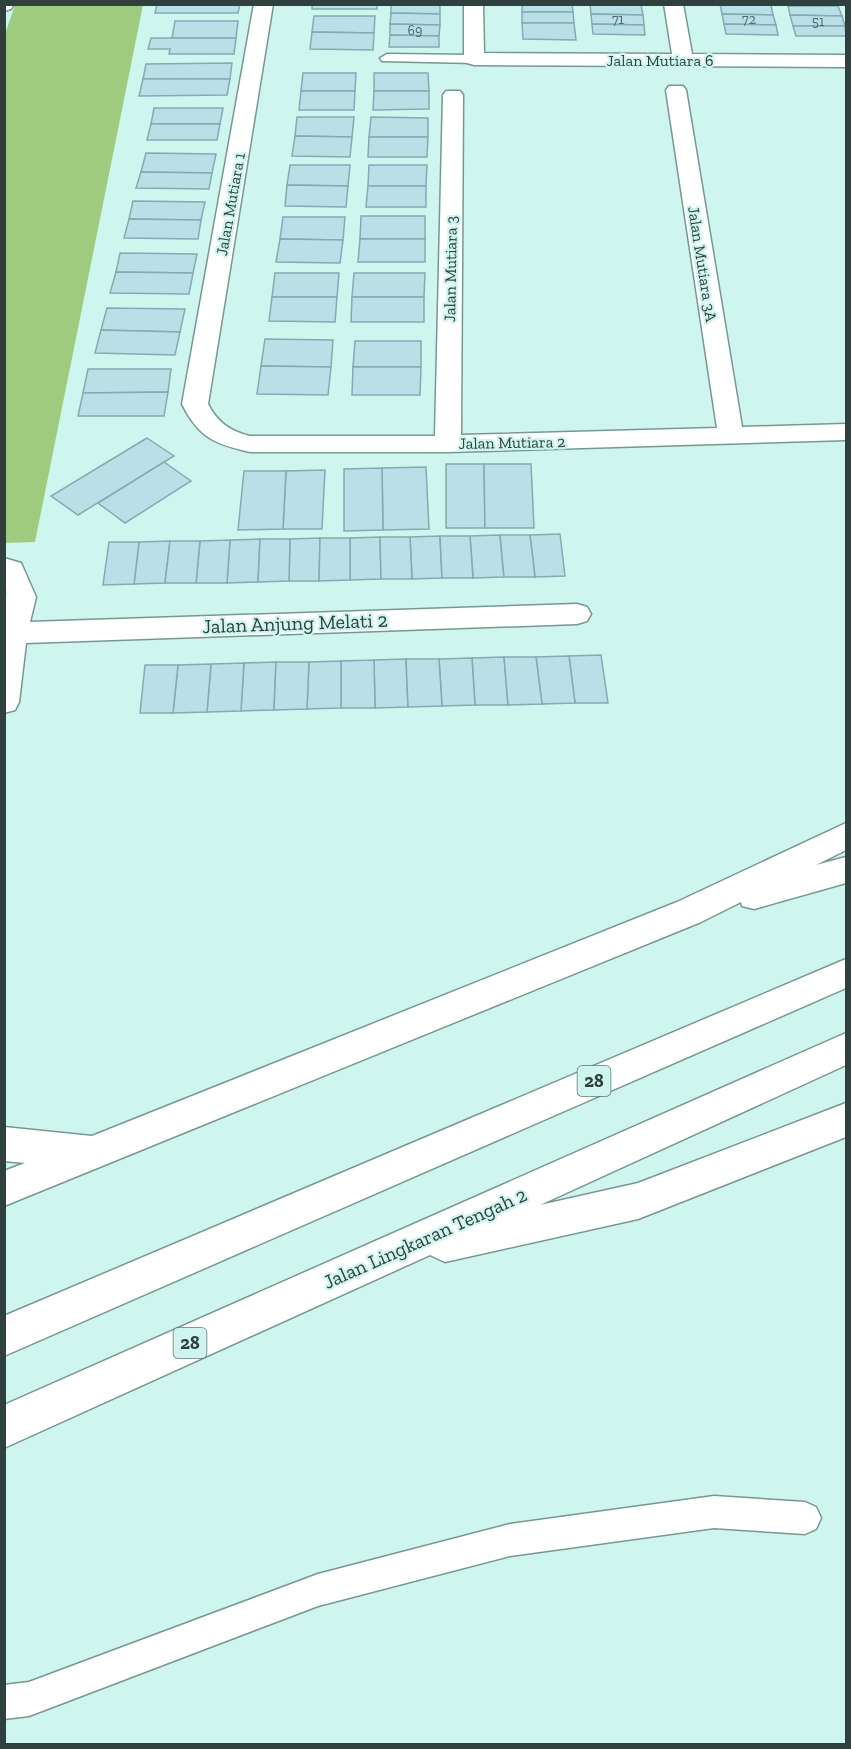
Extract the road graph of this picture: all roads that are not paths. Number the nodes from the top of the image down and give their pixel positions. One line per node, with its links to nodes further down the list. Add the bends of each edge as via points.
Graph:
1 (264, 4): 10 (main road, Jalan Mutiara 1)
2 (473, 4): 5 (main road)
3 (673, 4): 6 (main road)
4 (387, 58): 5 (lane)
5 (474, 59): 6 (main road, Jalan Mutiara 6)
6 (683, 60): 7 (main road, Jalan Mutiara 6)
7 (846, 61)
8 (676, 90): 12 (main road, Jalan Mutiara 3A)
9 (453, 95): 13 (main road, Jalan Mutiara 3)
10 (195, 404): 13 (main road, Jalan Mutiara 2, via 210,428 226,439 250,444)
11 (846, 432): 12 (main road, Jalan Mutiara 2)
12 (731, 437): 13 (main road, Jalan Mutiara 2)
13 (448, 444)
14 (8, 569): 16 (main road, via 22,597)
15 (577, 614): 16 (main road, Jalan Anjung Melati 2)
16 (13, 634): 17 (main road)
17 (4, 702)
18 (846, 836): 20 (main road)
19 (846, 870): 20 (main road)
20 (688, 912): 25 (main road)
21 (846, 973): 28 (main road, 28)
22 (846, 1049): 27 (main road, Jalan Lingkaran Tengah 2 / 28)
23 (846, 1120): 27 (main road, via 638,1201)
24 (4, 1144): 25 (main road)
25 (94, 1152): 26 (main road)
26 (4, 1189)
27 (375, 1260): 29 (main road, Jalan Lingkaran Tengah 2 / 28)
28 (4, 1336)
29 (4, 1427)
30 (806, 1518): 31 (lane, via 714,1512 510,1540 318,1590 29,1699)
31 (4, 1702)

